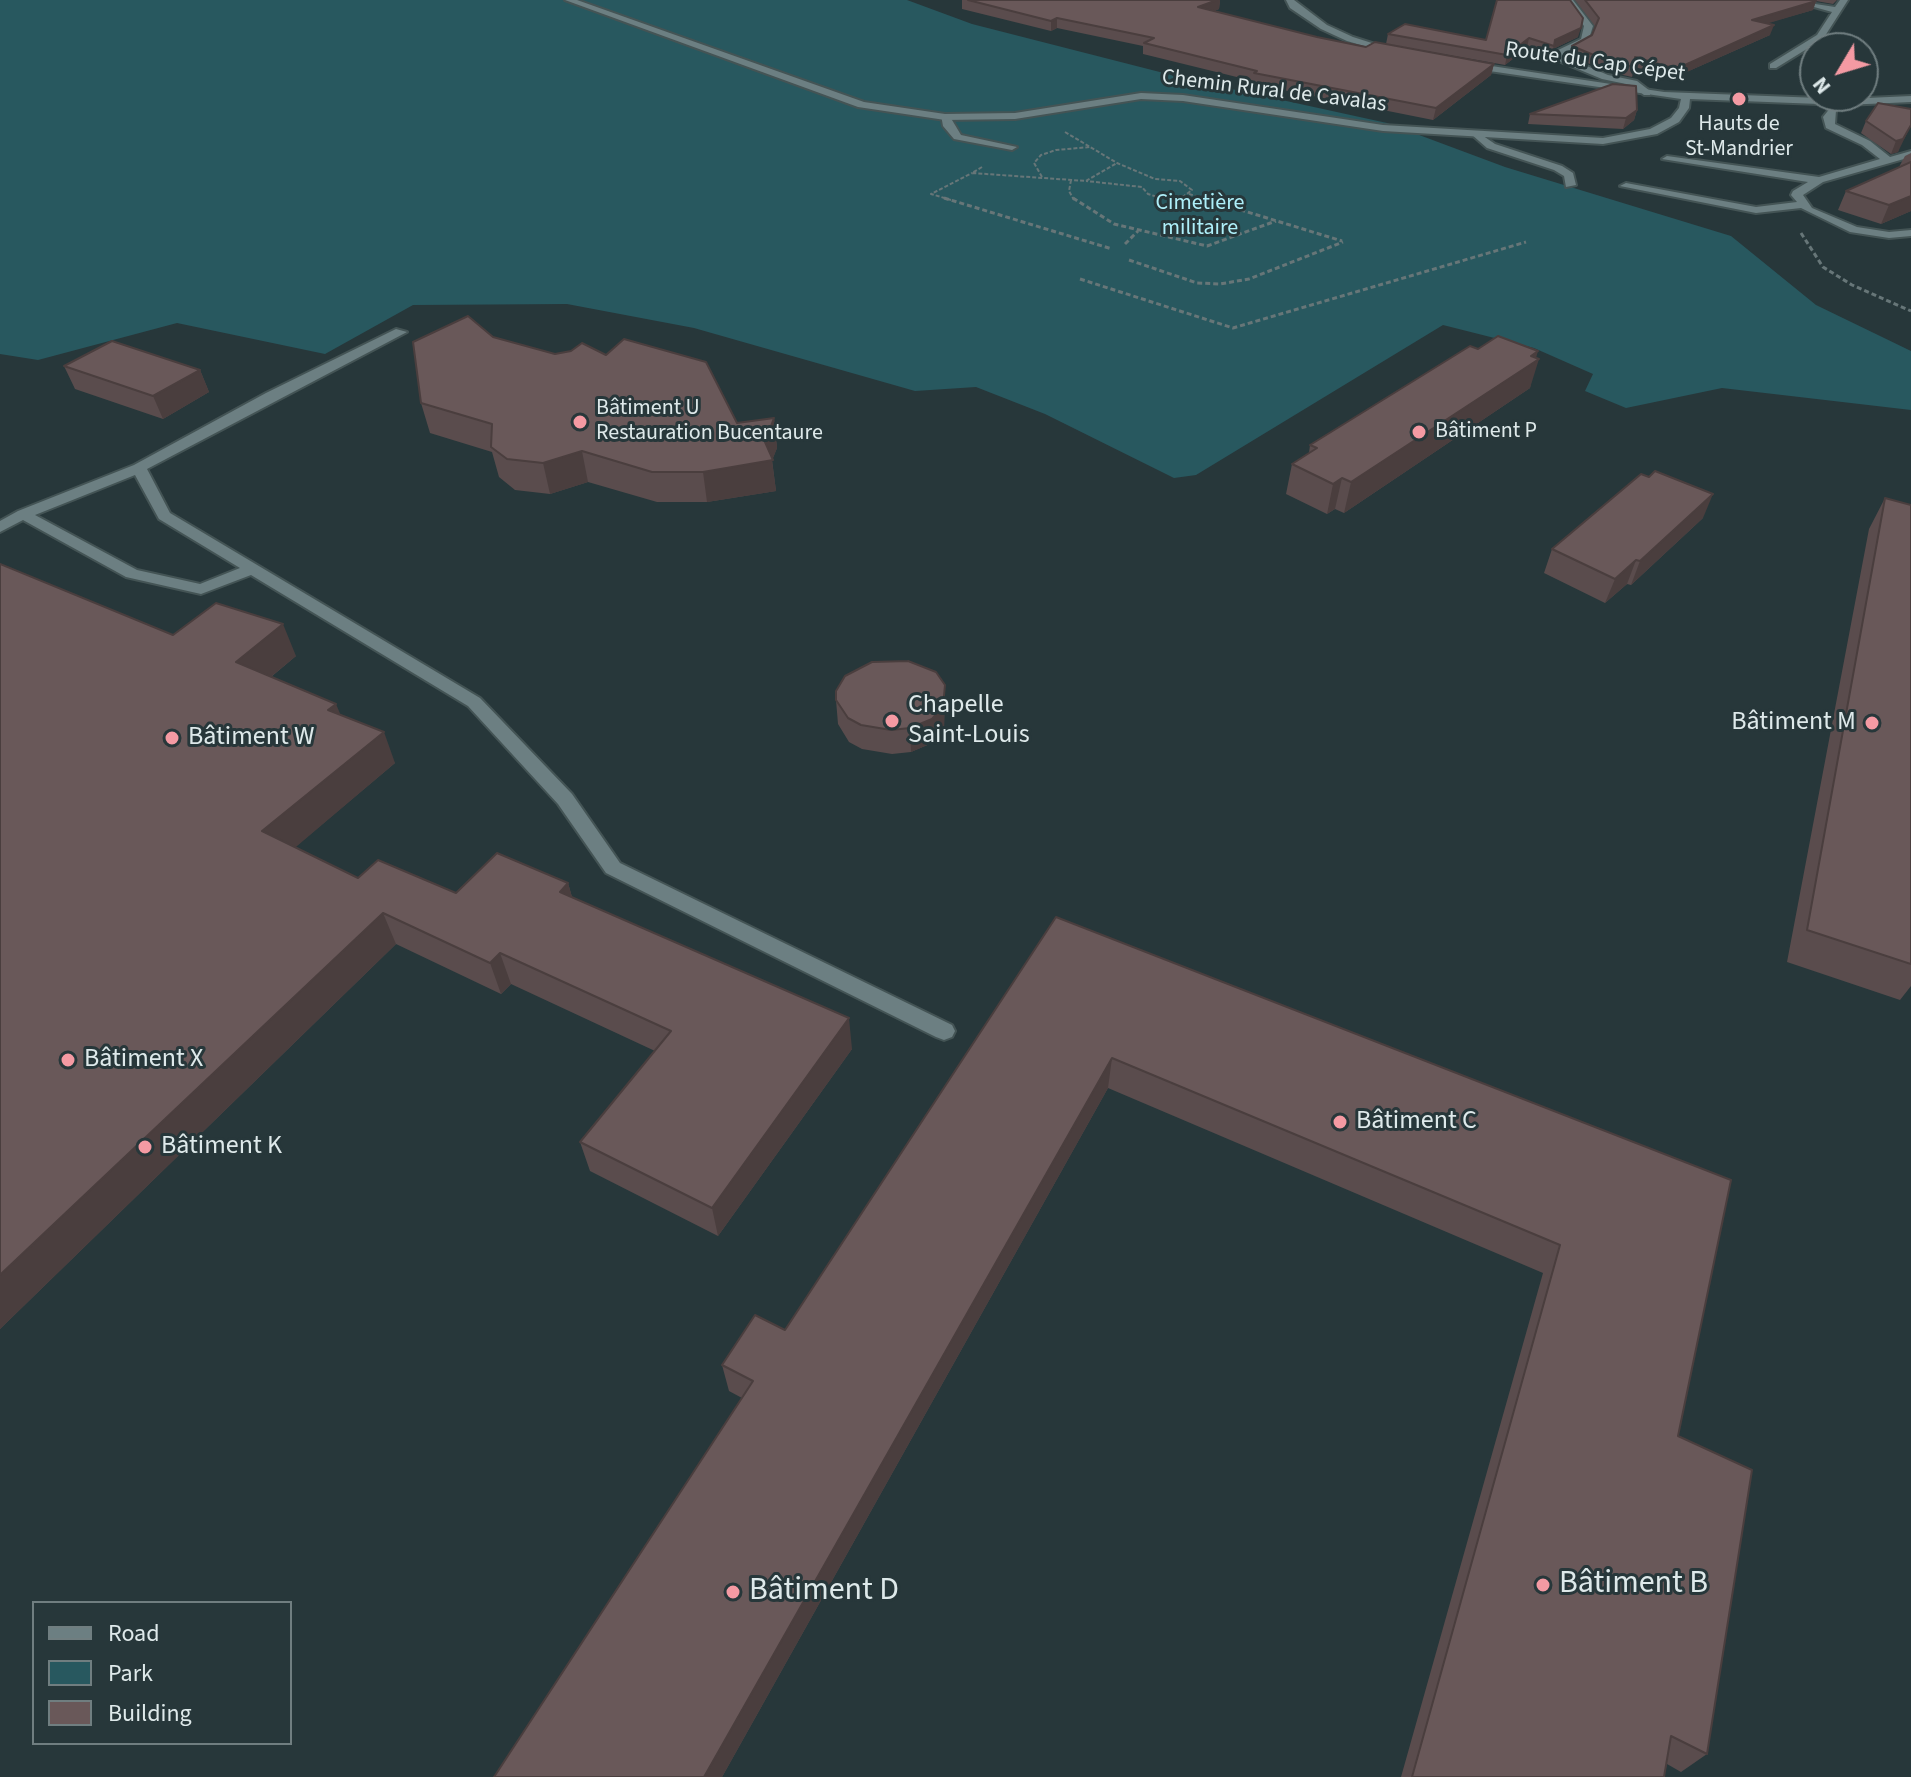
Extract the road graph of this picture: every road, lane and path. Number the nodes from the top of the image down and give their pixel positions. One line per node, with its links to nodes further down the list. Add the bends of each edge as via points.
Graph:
1 (569, 0): 15 (street, Chemin Rural de Cavalas, via 862,105)
2 (1303, 0): 6 (street)
3 (1568, 0): 11 (street, via 1589,26 1585,40 1557,54 1559,58 1634,83)
4 (1793, 0): 7 (street)
5 (1844, 0): 7 (street)
6 (1291, 3): 8 (street, via 1350,39)
7 (1837, 10): 10 (street, via 1820,37)
8 (1411, 56)
9 (1457, 64): 11 (street, Route du Cap Cépet)
10 (1773, 66)
11 (1647, 93): 12 (street, Route du Cap Cépet)
12 (1686, 96): 13 (street, Route du Cap Cépet); 17 (street, Chemin Rural de Cavalas, via 1675,120 1633,138)
13 (1911, 99)
14 (1830, 112): 22 (street, via 1830,126)
15 (945, 117): 17 (street, Chemin Rural de Cavalas, via 1015,116 1141,96 1383,128); 18 (street, via 958,137)
16 (1057, 127): 19 (path)
17 (1476, 134): 31 (street, via 1491,146 1558,168 1569,175)
18 (1012, 147)
19 (1091, 147): 23 (path); 27 (path, via 1041,155 1034,163)
20 (1911, 154): 22 (street)
21 (1667, 159): 29 (street)
22 (1887, 160): 29 (street)
23 (1117, 163): 26 (path); 30 (path)
24 (983, 167): 25 (path)
25 (972, 173): 27 (path); 41 (path, via 931,194)
26 (1149, 177): 33 (path); 34 (path, via 1187,183)
27 (1042, 178): 28 (path)
28 (1071, 180): 30 (path); 37 (path, via 1075,202)
29 (1819, 180): 35 (street, via 1799,191)
30 (1086, 181): 33 (path)
31 (1570, 185)
32 (1626, 186): 35 (street, via 1756,210)
33 (1136, 187): 34 (path, via 1161,198)
34 (1189, 194): 36 (path)
35 (1802, 205): 38 (street, via 1854,230)
36 (1276, 221): 37 (path, via 1207,246); 42 (path, via 1343,242 1249,279 1220,284 1197,283)
37 (1138, 231): 40 (path)
38 (1911, 233)
39 (1526, 242): 43 (path, via 1233,328)
40 (1125, 244)
41 (1112, 249)
42 (1129, 260)
43 (1080, 279)
44 (401, 332): 45 (street)
45 (139, 468): 46 (street); 48 (street, via 164,516)
46 (23, 514): 47 (street); 48 (street, via 132,574 201,589)
47 (0, 527)
48 (252, 569): 49 (street, via 474,702 565,799 613,868)
49 (944, 1031)

